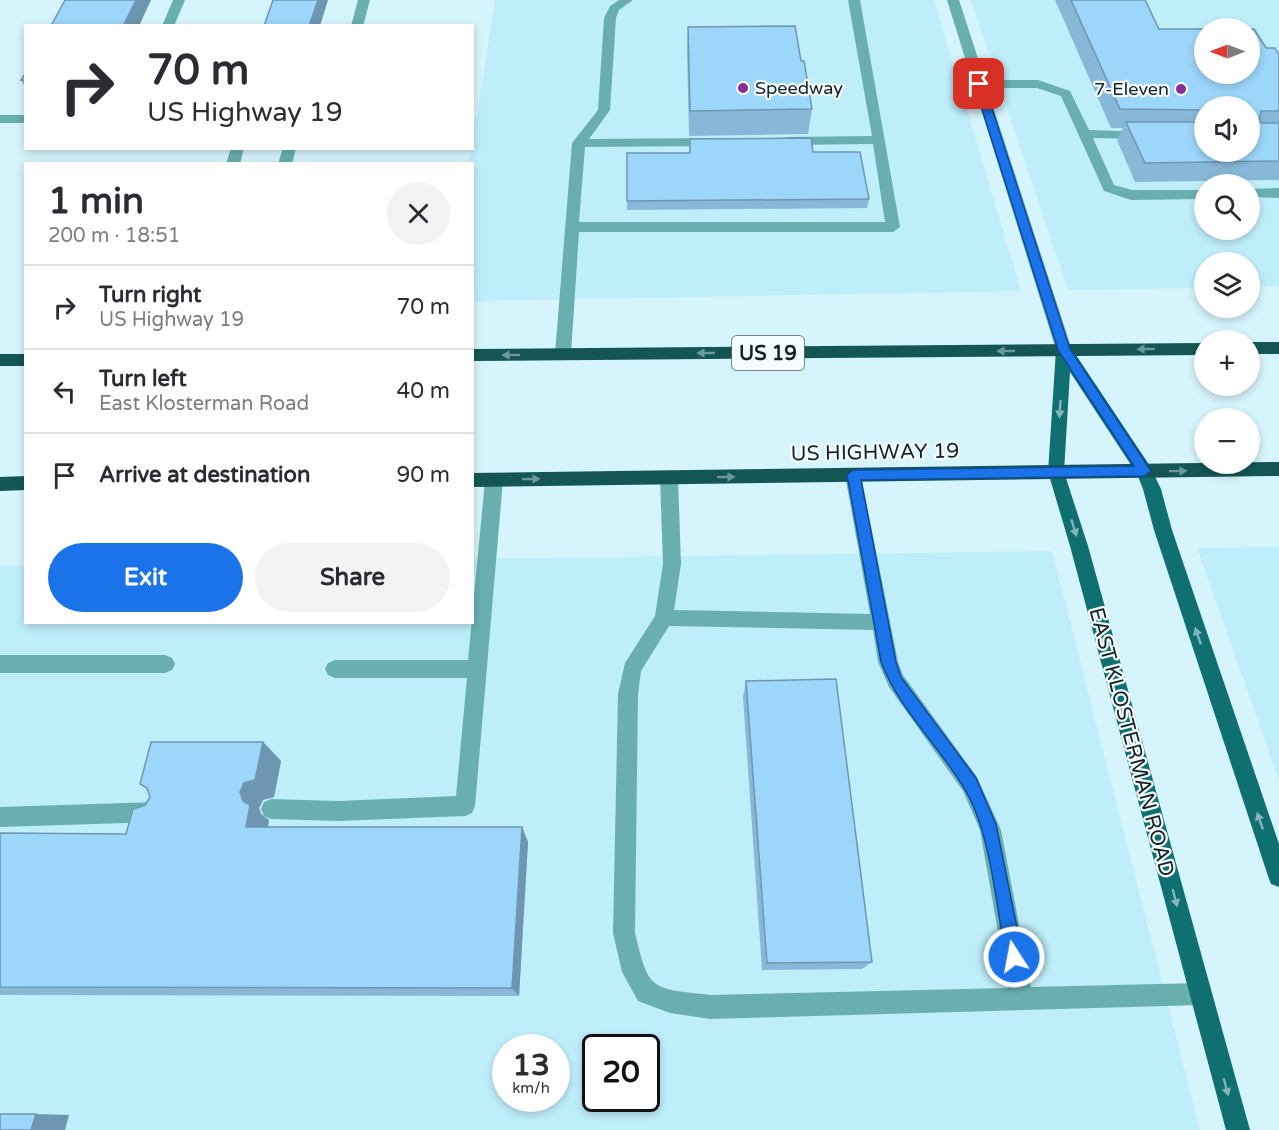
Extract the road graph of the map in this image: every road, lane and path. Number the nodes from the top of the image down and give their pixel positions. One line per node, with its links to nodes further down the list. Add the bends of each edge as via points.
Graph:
1 (179, 0): 6 (street)
2 (364, 0): 7 (street)
3 (854, 0): 13 (street)
4 (953, 0): 8 (street, EAST KLOSTERMAN ROAD)
5 (625, 1): 16 (street, via 614,8 610,18 604,110)
6 (169, 24)
7 (358, 24)
8 (979, 84): 11 (street, via 1038,84 1066,94); 24 (street, EAST KLOSTERMAN ROAD)
9 (0, 119): 10 (street)
10 (24, 119)
11 (1084, 134): 12 (street); 19 (street, via 1108,188 1131,195)
12 (1161, 135)
13 (879, 140): 15 (street); 20 (street, via 893,227)
14 (723, 141): 16 (street)
15 (771, 141)
16 (579, 143): 20 (street)
17 (1260, 193): 18 (street)
18 (1279, 193)
19 (1194, 194)
20 (572, 227): 25 (street)
21 (1260, 348): 22 (highway)
22 (1279, 348)
23 (1194, 349): 24 (highway, US 19, one-way to 24)
24 (1064, 350): 25 (highway, US 19, one-way to 25); 30 (main road, EAST KLOSTERMAN ROAD); 31 (main road, EAST KLOSTERMAN ROAD, one-way to 31)
25 (563, 354): 26 (highway, US 19, one-way to 26)
26 (474, 355)
27 (0, 360): 28 (highway)
28 (24, 360)
29 (1279, 469): 30 (highway, US HIGHWAY 19, one-way to 29)
30 (1144, 471): 31 (highway, US HIGHWAY 19); 47 (main road, EAST KLOSTERMAN ROAD, one-way to 30)
31 (1056, 472): 32 (highway, US HIGHWAY 19); 48 (main road, EAST KLOSTERMAN ROAD, one-way to 48)
32 (853, 475): 33 (highway, US HIGHWAY 19, one-way to 32); 39 (street)
33 (669, 478): 35 (highway, US HIGHWAY 19, one-way to 33); 38 (street, via 672,564)
34 (474, 480): 35 (highway, US HIGHWAY 19)
35 (494, 480): 43 (street)
36 (24, 483): 37 (highway)
37 (0, 484)
38 (664, 618): 39 (street); 49 (street, via 632,669 628,694 624,933 633,972 646,993 670,1002 710,1007)
39 (881, 621): 49 (street, via 888,662 896,681 970,784 990,830)
40 (0, 664): 41 (street)
41 (165, 664)
42 (335, 669): 43 (street)
43 (477, 669): 44 (street, via 465,806)
44 (271, 809)
45 (161, 812): 46 (street)
46 (0, 817)
47 (1279, 876)
48 (1201, 994): 49 (street); 50 (main road, EAST KLOSTERMAN ROAD, one-way to 50)
49 (1022, 999)
50 (1238, 1130)

